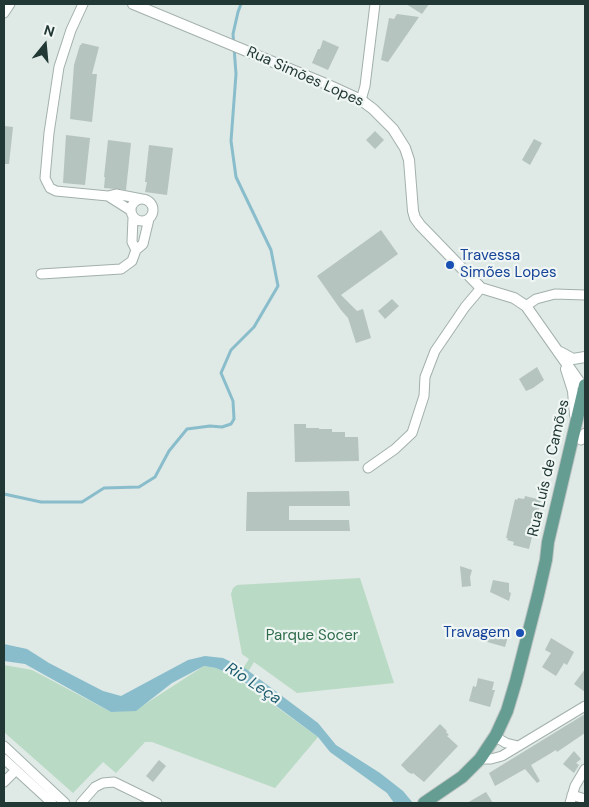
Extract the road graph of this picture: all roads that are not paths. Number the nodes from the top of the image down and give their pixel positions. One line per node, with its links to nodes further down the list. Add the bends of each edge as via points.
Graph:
1 (10, 4): 5 (street)
2 (83, 4): 7 (street, via 59,67 45,178 50,188 56,191)
3 (133, 4): 6 (street, Rua Simões Lopes)
4 (375, 4): 6 (street)
5 (4, 13)
6 (361, 100): 13 (street, Rua Simões Lopes, via 393,129 405,148 415,218)
7 (108, 196): 8 (street, via 116,194); 9 (street)
8 (142, 199): 9 (street, via 133,203); 10 (street, via 150,202 153,208)
9 (132, 214): 10 (street, via 139,222); 11 (street, via 132,242)
10 (149, 219): 11 (street, via 143,244)
11 (136, 250): 12 (street, via 132,261 121,269)
12 (41, 274)
13 (481, 288): 15 (street, Rua Simões Lopes, via 514,298); 21 (street, via 435,351 412,433)
14 (585, 295): 15 (street, via 555,294 536,299)
15 (526, 306): 16 (street, Rua Simões Lopes)
16 (559, 352): 17 (street, via 573,358); 18 (street, Rua Simões Lopes); 20 (street, Rua Simões Lopes, via 569,375)
17 (585, 357)
18 (585, 387): 19 (main road, Rua Luís de Camões)
19 (583, 404): 20 (main road, Rua Luís de Camões); 22 (street)
20 (582, 431): 22 (main road, Rua Luís de Camões); 23 (main road, Rua Luís de Camões, via 548,542)
21 (368, 468)
22 (554, 543): 23 (main road, Rua Luís de Camões)
23 (546, 560): 25 (main road, Rua Luís de Camões, via 507,711)
24 (585, 706): 27 (street)
25 (492, 740): 27 (street); 29 (main road, Rua Luís de Camões)
26 (4, 746): 37 (street)
27 (518, 746): 29 (street, via 502,756)
28 (4, 758): 31 (street)
29 (480, 759): 35 (main road, Rua Luís de Camões, via 462,777)
30 (585, 769): 33 (street)
31 (16, 770): 32 (street); 36 (street)
32 (4, 782)
33 (571, 799): 34 (street)
34 (585, 799)
35 (425, 802)
36 (52, 803)
37 (65, 803)
38 (80, 803): 39 (street, via 95,787 114,782)
39 (157, 803)

